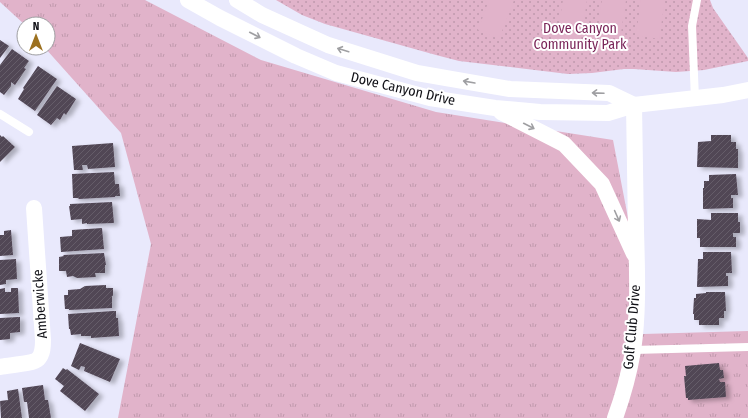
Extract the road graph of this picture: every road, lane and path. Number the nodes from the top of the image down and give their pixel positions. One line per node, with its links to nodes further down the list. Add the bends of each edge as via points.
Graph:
1 (188, 0): 7 (street, Dove Canyon Drive, one-way to 7, via 296,56 336,73 430,98)
2 (237, 0): 6 (street, Dove Canyon Drive, one-way to 2, via 609,93 510,89 417,73 328,45 262,15)
3 (697, 0): 5 (lane, via 692,26)
4 (748, 90): 5 (street, Dove Canyon Drive)
5 (695, 99): 6 (street, Dove Canyon Drive)
6 (634, 105): 7 (street, Dove Canyon Drive, via 608,112 540,112); 11 (street, Golf Club Drive)
7 (494, 108): 11 (street, Golf Club Drive, one-way to 11, via 564,144 602,184)
8 (0, 114): 9 (lane)
9 (29, 132)
10 (34, 208): 14 (street, Amberwicke, via 43,349 39,358 33,362)
11 (636, 259): 13 (street, Golf Club Drive)
12 (748, 347): 13 (lane)
13 (633, 350): 15 (street, Golf Club Drive)
14 (0, 367)
15 (615, 418)

